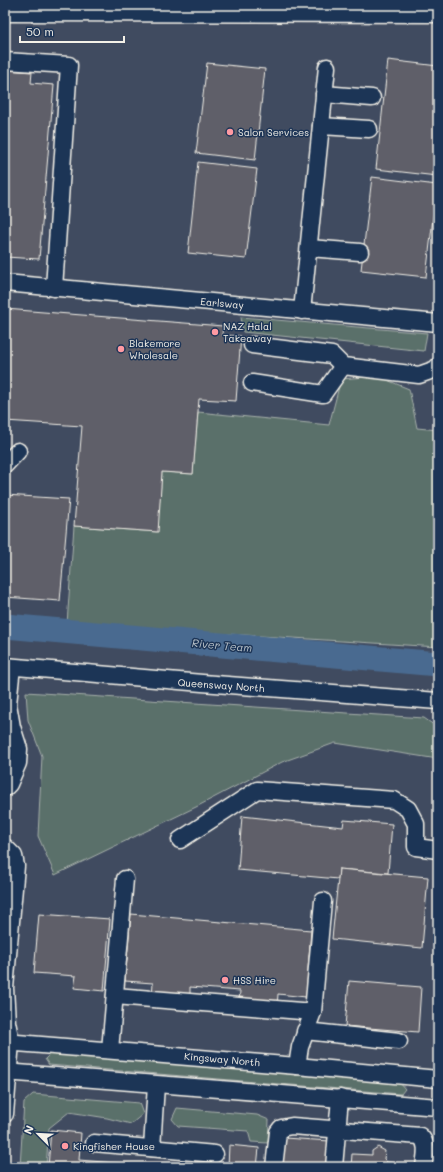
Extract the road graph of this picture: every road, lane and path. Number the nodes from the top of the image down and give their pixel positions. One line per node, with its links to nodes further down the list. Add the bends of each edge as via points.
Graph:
1 (5, 13): 2 (street)
2 (438, 14)
3 (5, 60): 12 (street, via 69,65)
4 (327, 67): 5 (street)
5 (324, 94): 6 (street); 7 (street)
6 (372, 98)
7 (321, 126): 8 (street); 9 (street)
8 (369, 129)
9 (309, 248): 10 (street); 13 (street)
10 (360, 252)
11 (5, 283): 12 (street, Earlsway)
12 (54, 288): 13 (street, Earlsway)
13 (302, 311): 14 (street, Earlsway)
14 (438, 323)
15 (252, 345): 16 (street, via 332,355)
16 (343, 366): 17 (street, via 419,375); 18 (street, via 323,394)
17 (438, 366)
18 (252, 383)
19 (18, 451): 20 (street)
20 (5, 465)
21 (9, 667): 22 (street, Queensway North); 23 (street)
22 (438, 701)
23 (7, 704): 24 (street, via 19,749 18,763)
24 (5, 788)
25 (180, 840): 27 (street, via 257,790 394,800 408,809 416,824 416,847)
26 (5, 847): 34 (street, via 14,856 16,866 5,988)
27 (438, 850)
28 (125, 879): 30 (street)
29 (323, 901): 31 (street)
30 (114, 996): 31 (street); 35 (street)
31 (313, 1012): 32 (street)
32 (305, 1031): 33 (street); 36 (street)
33 (399, 1041)
34 (8, 1042): 35 (street, Kingsway North); 37 (street)
35 (110, 1050): 36 (street, Kingsway North)
36 (297, 1066): 38 (street, Kingsway North)
37 (7, 1072): 39 (street); 42 (street)
38 (438, 1079)
39 (156, 1085): 40 (street); 45 (street)
40 (340, 1098): 41 (street); 43 (street)
41 (438, 1105)
42 (5, 1114)
43 (337, 1129): 47 (street, via 292,1126 281,1128 276,1138); 48 (street); 49 (street, via 420,1136 426,1144)
44 (94, 1142): 45 (street)
45 (152, 1148): 46 (street)
46 (214, 1154)
47 (274, 1167)
48 (334, 1167)
49 (424, 1167)

